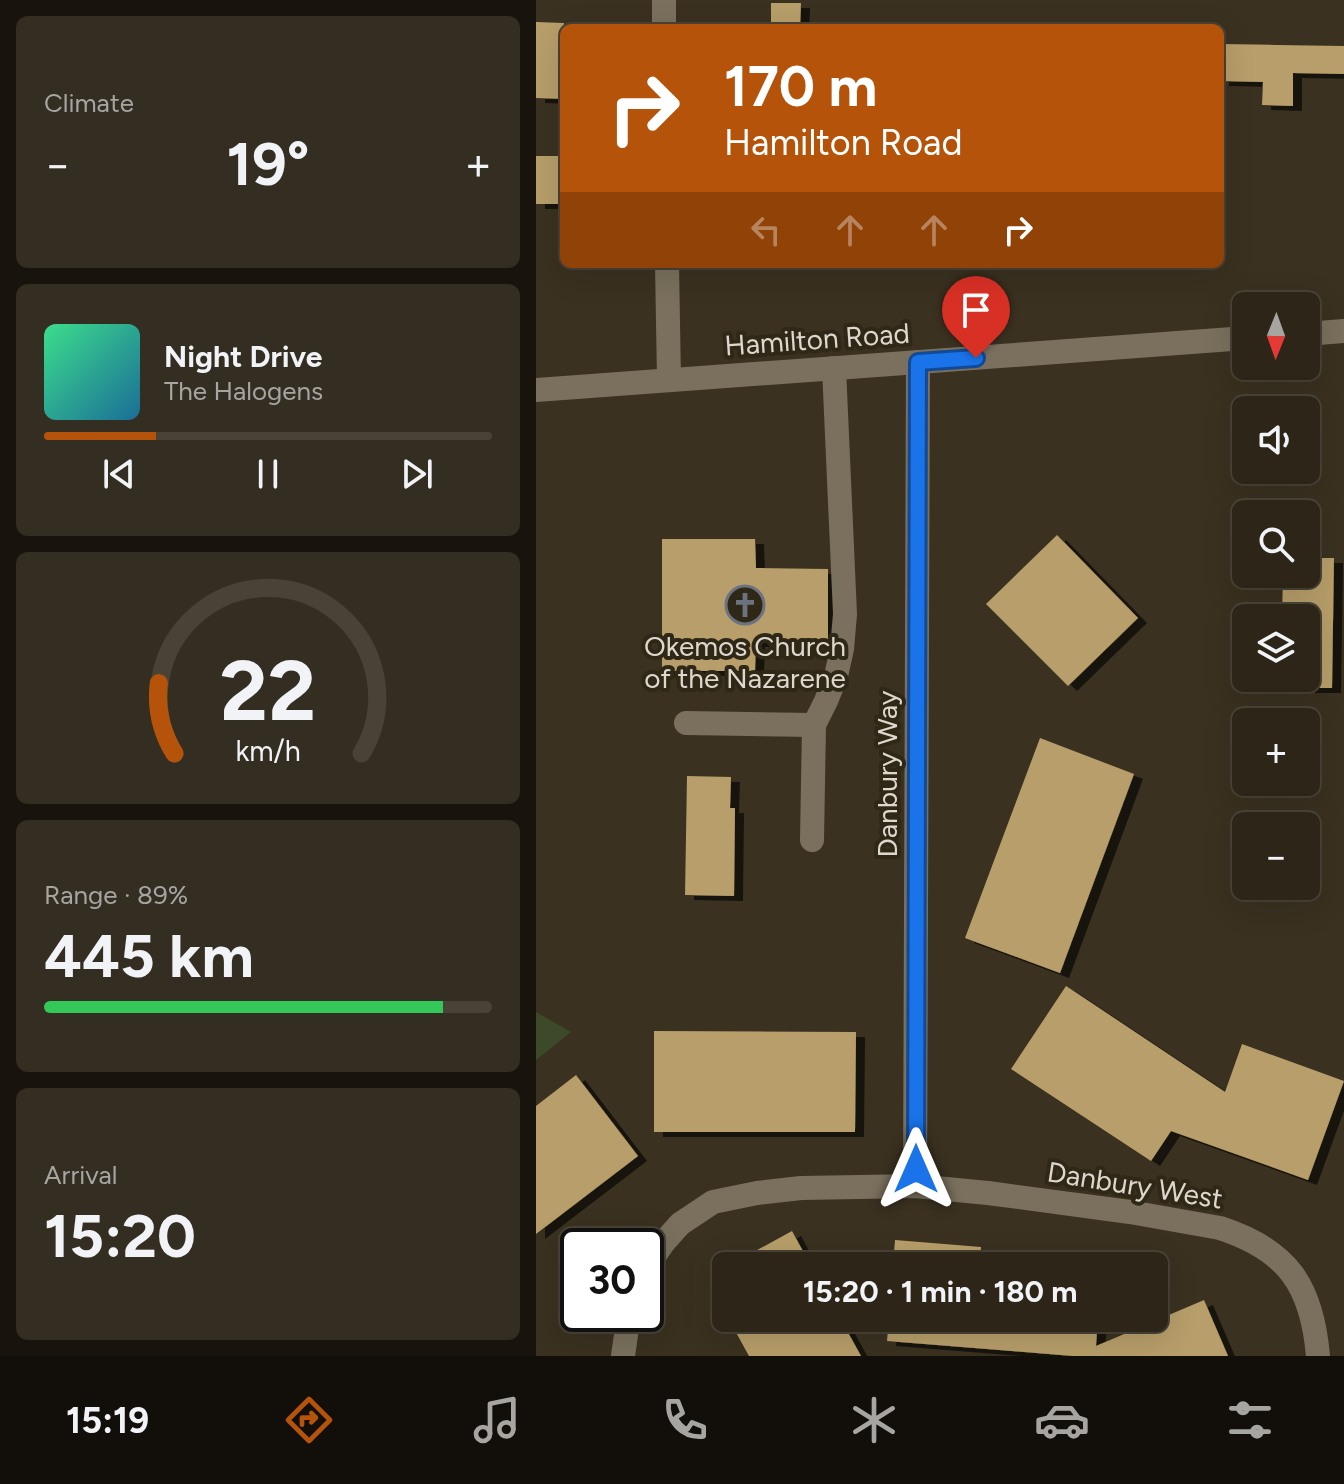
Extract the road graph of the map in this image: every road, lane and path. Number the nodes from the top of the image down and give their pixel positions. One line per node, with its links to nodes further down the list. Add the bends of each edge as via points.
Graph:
1 (664, 0): 2 (street)
2 (664, 24)
3 (667, 268): 9 (street)
4 (1344, 331): 5 (street)
5 (1320, 333)
6 (1232, 339): 7 (street, Hamilton Road)
7 (918, 362): 8 (street, Hamilton Road); 14 (street, Danbury Way)
8 (834, 368): 9 (street, Hamilton Road); 12 (street, via 845,614 836,676)
9 (669, 380): 10 (street, Hamilton Road)
10 (536, 390)
11 (686, 723): 12 (street)
12 (814, 725): 13 (street)
13 (812, 840)
14 (915, 1186): 15 (street, Danbury West, via 801,1188 713,1202); 18 (street, Danbury West, via 1130,1212 1240,1235 1283,1261 1298,1282)
15 (664, 1242)
16 (626, 1332): 17 (street)
17 (623, 1356)
18 (1318, 1356)

